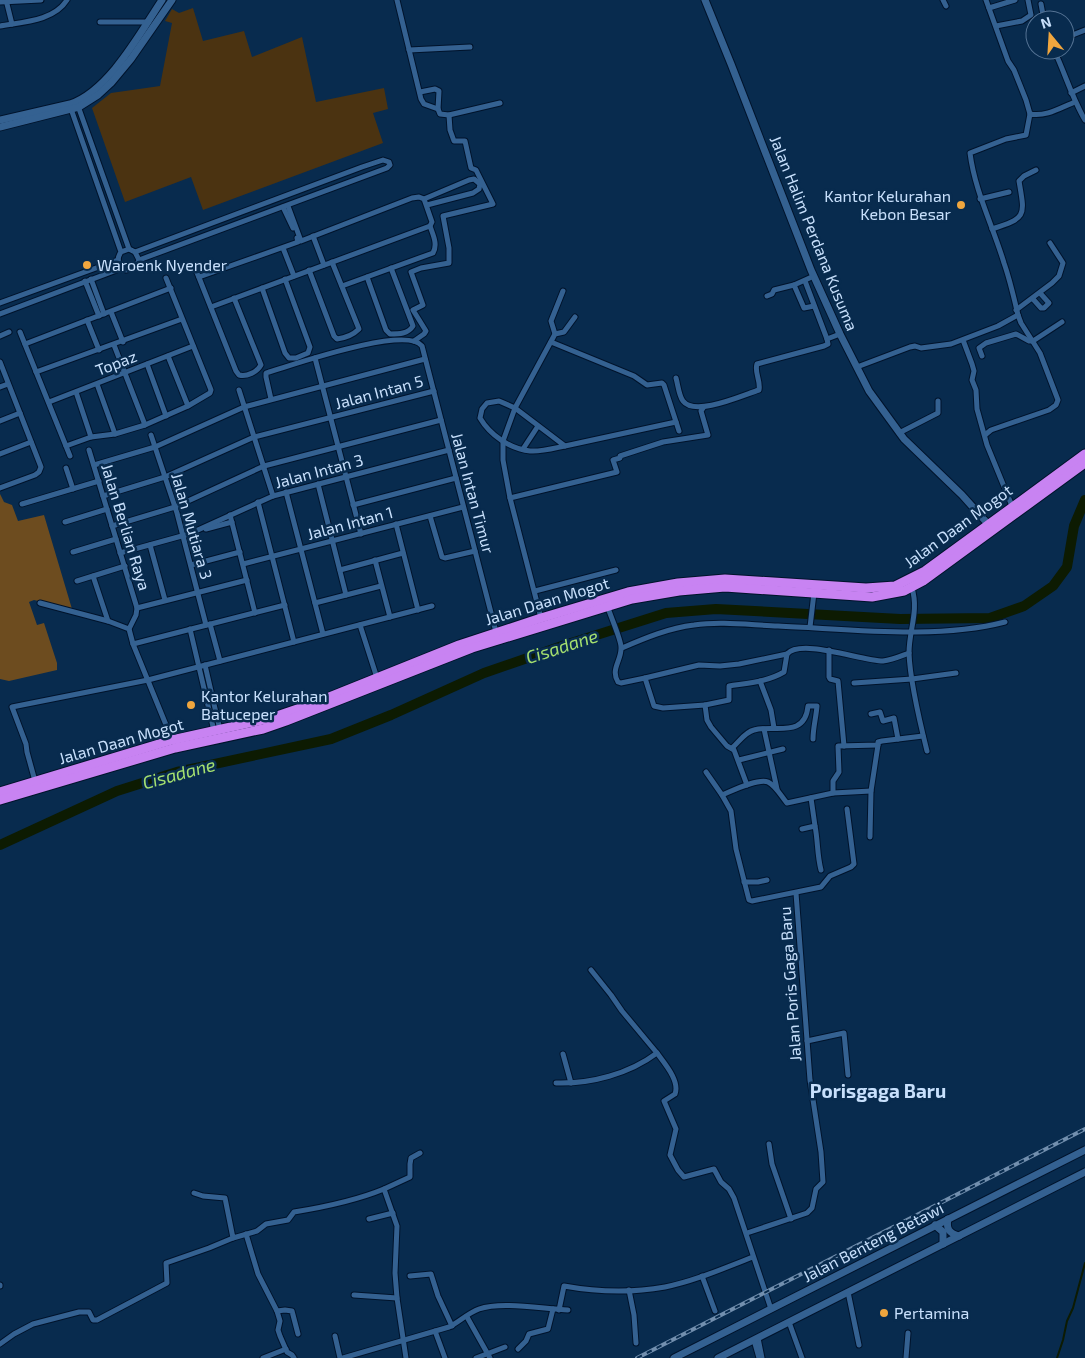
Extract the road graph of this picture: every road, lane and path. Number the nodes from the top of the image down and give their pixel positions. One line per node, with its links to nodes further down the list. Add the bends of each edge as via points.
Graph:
1 (41, 0): 11 (street)
2 (67, 0): 19 (street, via 53,15)
3 (162, 0): 18 (main road)
4 (172, 0): 30 (main road, via 112,83)
5 (396, 0): 23 (street)
6 (704, 0): 67 (main road, Jalan Halim Perdana Kusuma)
7 (943, 0): 14 (street)
8 (986, 0): 15 (street)
9 (1016, 0): 15 (street)
10 (1028, 0): 21 (street, via 1031,16)
11 (6, 1): 12 (street); 19 (street)
12 (0, 2)
13 (1041, 4): 16 (street)
14 (946, 6)
15 (989, 8): 21 (street)
16 (1042, 10)
17 (100, 22): 18 (street)
18 (148, 22): 30 (main road, via 106,79)
19 (12, 24): 20 (street)
20 (0, 26)
21 (996, 26): 32 (street)
22 (470, 47): 23 (street)
23 (410, 50): 26 (street)
24 (1059, 60): 27 (street)
25 (1085, 86): 27 (street)
26 (420, 92): 31 (street, via 424,104); 31 (street, via 439,91)
27 (1071, 93): 28 (street)
28 (1075, 102): 32 (street, via 1046,114); 35 (street)
29 (500, 103): 33 (street)
30 (74, 106): 34 (main road); 36 (main road); 38 (street); 40 (street)
31 (438, 109): 33 (street, via 440,114)
32 (1030, 114): 44 (street, via 1026,134 970,153)
33 (449, 115): 103 (street, via 454,141 465,141 471,168 476,170 493,204 443,216 449,263 411,272 423,305 413,310 426,331)
34 (0, 120)
35 (1085, 120)
36 (0, 127)
37 (1036, 170): 49 (street, via 1019,181 1023,205 1020,218)
38 (108, 188): 40 (street); 55 (street)
39 (302, 189): 42 (street); 42 (street, via 384,160 390,163 387,168); 47 (street)
40 (100, 191): 56 (street)
41 (1009, 192): 44 (street)
42 (306, 199): 46 (street)
43 (424, 199): 45 (street); 45 (street, via 469,180 474,179 480,184 473,193); 52 (street, via 412,198)
44 (980, 199): 49 (street)
45 (427, 205): 48 (street, via 432,222)
46 (286, 206): 50 (street); 51 (street)
47 (214, 221): 51 (street); 57 (street)
48 (430, 226): 60 (street); 64 (street, via 435,239 433,253)
49 (992, 229): 89 (street)
50 (295, 230): 52 (street, via 300,240); 54 (street, via 298,242)
51 (218, 232): 59 (street)
52 (313, 236): 62 (street)
53 (1050, 243): 80 (street, via 1063,263 1059,276)
54 (283, 248): 66 (street); 68 (street)
55 (129, 249): 56 (street); 57 (street)
56 (121, 252): 58 (street)
57 (135, 252): 59 (street)
58 (118, 260): 63 (street); 85 (street)
59 (139, 260): 63 (street, via 130,270)
60 (332, 262): 62 (street); 75 (street)
61 (194, 265): 68 (street)
62 (324, 265): 65 (street)
63 (122, 268): 71 (street)
64 (391, 268): 69 (street); 69 (street, via 413,326 410,330 390,334 386,330)
65 (309, 270): 66 (street); 75 (street, via 337,339 358,329)
66 (294, 276): 72 (street)
67 (814, 276): 73 (street); 99 (main road, Jalan Halim Perdana Kusuma)
68 (199, 277): 87 (street)
69 (367, 277): 75 (street)
70 (166, 278): 76 (street)
71 (88, 280): 90 (street); 91 (street)
72 (284, 280): 77 (street); 77 (street, via 310,347 308,353 296,358 289,358 285,353)
73 (804, 281): 74 (street); 78 (street)
74 (794, 285): 81 (street); 82 (street, via 774,290)
75 (342, 286)
76 (171, 288): 88 (street); 93 (street)
77 (262, 288): 83 (street)
78 (808, 290): 81 (street); 86 (street)
79 (563, 291): 98 (street, via 550,321)
80 (1040, 293): 84 (street); 84 (street, via 1049,303 1044,308)
81 (798, 294): 86 (street, via 804,308)
82 (767, 296)
83 (234, 298): 87 (street); 87 (street, via 261,365 258,370 243,376 236,371)
84 (1033, 299): 89 (street)
85 (0, 302)
86 (814, 306): 101 (street)
87 (211, 307)
88 (111, 312): 91 (street); 105 (street)
89 (1017, 312): 102 (street); 104 (street)
90 (0, 314)
91 (101, 315): 94 (street)
92 (575, 317): 98 (street, via 564,332)
93 (182, 319): 105 (street); 109 (street)
94 (87, 320): 107 (street); 110 (street)
95 (1062, 322): 104 (street)
96 (10, 332): 100 (street)
97 (20, 332): 107 (street)
98 (555, 334): 106 (street)
99 (840, 334): 101 (street); 117 (main road, Jalan Halim Perdana Kusuma)
100 (0, 336)
101 (827, 339): 134 (street, via 828,344 824,346 757,364 759,390)
102 (963, 340): 117 (street, via 941,346 910,347); 147 (street, via 974,371 972,380)
103 (414, 341): 113 (street, via 373,342); 114 (street, Jalan Intan Timur, via 422,346)
104 (1033, 341): 112 (street, via 1016,334 986,343 979,348); 147 (street, via 1057,394 1056,405)
105 (123, 342): 108 (street)
106 (551, 342): 133 (street); 140 (street, via 634,376 647,385 662,383)
107 (25, 344): 118 (street)
108 (114, 345): 110 (street); 119 (street)
109 (193, 346): 111 (street, Topaz); 131 (street, via 211,390)
110 (99, 350): 118 (street)
111 (168, 356): 116 (street, Topaz); 131 (street)
112 (982, 356)
113 (315, 358): 123 (street); 128 (street, via 266,373)
114 (425, 359): 123 (street); 126 (street, Jalan Intan Timur)
115 (0, 362): 121 (street)
116 (147, 364): 119 (street, Topaz); 136 (street)
117 (857, 367): 144 (main road, Jalan Halim Perdana Kusuma, via 869,391)
118 (36, 372): 130 (street)
119 (125, 373): 122 (street, Topaz); 141 (street)
120 (676, 378): 134 (street, via 683,401)
121 (8, 384): 124 (street); 135 (street)
122 (97, 384): 127 (street, Topaz); 145 (street)
123 (322, 386): 128 (street); 137 (street)
124 (0, 387)
125 (239, 390): 132 (street)
126 (434, 391): 137 (street, Jalan Intan 5); 138 (street, Jalan Intan Timur)
127 (76, 392): 130 (street, Topaz); 149 (street)
128 (271, 399): 132 (street)
129 (938, 401): 144 (street, via 938,413)
130 (49, 402): 152 (street)
131 (188, 406): 136 (street)
132 (244, 407): 148 (street); 154 (street)
133 (515, 408): 142 (street); 151 (street); 151 (street, via 500,401 487,403 482,409 480,418)
134 (703, 408): 176 (street, via 701,411 708,435 663,442 620,456 613,460 617,472)
135 (20, 413): 139 (street); 150 (street)
136 (166, 416): 141 (street)
137 (330, 418): 148 (street, Jalan Intan 5); 155 (street)
138 (441, 420): 155 (street); 158 (street, Jalan Intan Timur)
139 (0, 421)
140 (676, 422): 143 (street); 153 (street)
141 (145, 425): 145 (street)
142 (538, 426): 153 (street); 156 (street)
143 (679, 431)
144 (899, 433): 189 (main road, Jalan Halim Perdana Kusuma)
145 (115, 434): 149 (street)
146 (152, 434): 154 (street, Jalan Mutiara 3)
147 (985, 435): 180 (street)
148 (254, 436): 164 (street); 167 (street, Jalan Intan 5)
149 (92, 437): 152 (street)
150 (31, 442): 159 (street); 171 (street, via 41,467 39,472)
151 (503, 442): 156 (street); 176 (street)
152 (66, 446): 161 (street)
153 (565, 446): 156 (street, via 532,451)
154 (155, 447): 163 (street); 167 (street, Jalan Mutiara 3)
155 (338, 447): 164 (street); 166 (street)
156 (523, 449)
157 (90, 450): 163 (street, Jalan Berlian Raya)
158 (449, 450): 166 (street, Jalan Intan 3); 168 (street, Jalan Intan Timur)
159 (0, 454)
160 (1085, 454): 180 (highway, Jalan Daan Mogot)
161 (70, 456)
162 (1085, 463): 215 (highway, Jalan Daan Mogot)
163 (94, 466): 169 (street, Jalan Berlian Raya)
164 (264, 466): 175 (street); 181 (street)
165 (66, 468): 172 (street)
166 (346, 476): 170 (street, Jalan Intan 3); 179 (street)
167 (165, 477): 174 (street, Jalan Intan 5); 181 (street, Jalan Mutiara 3)
168 (456, 478): 179 (street); 182 (street, Jalan Intan Timur)
169 (99, 481): 172 (street); 174 (street, Jalan Berlian Raya)
170 (318, 484): 173 (street, Jalan Intan 3); 195 (street)
171 (0, 488)
172 (72, 489): 178 (street)
173 (286, 492): 175 (street, Jalan Intan 3); 197 (street)
174 (103, 496): 183 (street, Jalan Berlian Raya)
175 (273, 496): 177 (street, Jalan Intan 3)
176 (510, 498): 216 (street)
177 (258, 502): 184 (street, Jalan Intan 3); 203 (street)
178 (22, 504)
179 (353, 505): 192 (street)
180 (1012, 506): 189 (highway, Jalan Daan Mogot)
181 (175, 507): 190 (street); 193 (street, Jalan Mutiara 3)
182 (463, 507): 185 (street, Jalan Intan 1); 198 (street, Jalan Intan Timur)
183 (107, 509): 186 (street); 190 (street, Jalan Berlian Raya)
184 (230, 515): 187 (street); 191 (street, Jalan Intan 3)
185 (430, 516): 188 (street, Jalan Intan 1); 198 (street, via 442,557)
186 (65, 522)
187 (232, 522): 191 (street); 200 (street)
188 (396, 524): 192 (street, Jalan Intan 1); 202 (street)
189 (988, 524): 213 (highway, Jalan Daan Mogot, via 925,570 895,586 866,588)
190 (112, 526): 194 (street, Jalan Berlian Raya)
191 (200, 528): 193 (street)
192 (361, 534): 195 (street, Jalan Intan 1)
193 (183, 536): 196 (street); 206 (street, Jalan Mutiara 3)
194 (116, 538): 199 (street); 201 (street, Jalan Berlian Raya)
195 (332, 541): 197 (street, Jalan Intan 1); 208 (street)
196 (150, 545): 201 (street); 220 (street)
197 (301, 549): 203 (street, Jalan Intan 1); 222 (street)
198 (475, 551): 239 (street, Jalan Intan Timur)
199 (72, 552)
200 (240, 552): 205 (street); 206 (street)
201 (120, 553): 207 (street, Jalan Berlian Raya)
202 (403, 553): 204 (street); 227 (street)
203 (272, 557): 205 (street, Jalan Intan 1); 223 (street)
204 (375, 560): 208 (street); 214 (street)
205 (243, 564): 211 (street)
206 (190, 565): 217 (street, Jalan Mutiara 3)
207 (124, 566): 210 (street); 225 (street, Jalan Berlian Raya)
208 (340, 570): 218 (street)
209 (616, 570): 216 (street)
210 (93, 576): 212 (street); 231 (street)
211 (247, 580): 217 (street, Jalan Berlian Raya); 228 (street)
212 (77, 581)
213 (725, 583): 219 (highway, Jalan Daan Mogot); 226 (highway, Jalan Daan Mogot, via 659,594); 230 (highway, Jalan Daan Mogot, via 678,583 628,592)
214 (381, 586): 218 (street); 229 (street)
215 (912, 588): 219 (highway, Jalan Daan Mogot, via 872,597); 238 (street, via 916,605)
216 (535, 591): 230 (street)
217 (197, 592): 220 (street, Jalan Berlian Raya); 233 (street, Jalan Mutiara 3)
218 (346, 595): 222 (street)
219 (814, 597): 235 (street)
220 (165, 600): 225 (street, Jalan Berlian Raya)
221 (40, 603): 231 (street)
222 (315, 603): 240 (street)
223 (285, 605): 228 (street); 241 (street)
224 (432, 606): 227 (street)
225 (137, 608): 236 (street)
226 (608, 608): 243 (street); 267 (highway, Jalan Daan Mogot, via 454,654 286,721)
227 (418, 610): 229 (street)
228 (255, 613): 233 (street)
229 (390, 617): 234 (street)
230 (541, 618): 239 (highway, Jalan Daan Mogot)
231 (108, 621): 236 (street)
232 (1005, 622): 238 (street, via 971,628)
233 (208, 625): 237 (street); 247 (street, Jalan Mutiara 3)
234 (360, 625): 240 (street); 251 (street)
235 (810, 625): 238 (street, via 875,631); 243 (street, via 694,625)
236 (129, 629): 242 (street)
237 (190, 629): 242 (street); 249 (street)
238 (912, 630): 245 (street)
239 (496, 632): 251 (highway, Jalan Daan Mogot)
240 (323, 634): 241 (street)
241 (294, 642): 247 (street)
242 (133, 644): 254 (street)
243 (621, 646): 252 (street, via 614,671 618,682)
244 (829, 650): 245 (street, via 882,661); 246 (street, via 792,649); 269 (street, via 829,677 838,681)
245 (909, 653): 253 (street)
246 (787, 654): 252 (street, via 739,664 699,665); 255 (street, via 784,672)
247 (220, 661): 248 (street)
248 (205, 665): 249 (street); 257 (street)
249 (199, 667): 254 (street); 258 (street)
250 (956, 673): 253 (street)
251 (377, 678): 263 (highway, Jalan Daan Mogot, via 286,713)
252 (645, 678): 259 (street, via 654,706)
253 (912, 679): 256 (street); 264 (street)
254 (148, 680): 267 (street); 276 (street, via 12,707)
255 (760, 681): 259 (street, via 729,686 729,700); 261 (street)
256 (854, 683)
257 (211, 690): 258 (street); 263 (street)
258 (205, 692): 263 (street)
259 (705, 705): 270 (street, via 711,727)
260 (871, 714): 266 (street, via 880,712 883,720 894,718)
261 (774, 728): 262 (street); 265 (street, via 787,729 803,722 808,706 816,706)
262 (764, 729): 270 (street, via 748,733); 272 (street)
263 (217, 730): 267 (highway, Jalan Daan Mogot)
264 (923, 736): 266 (street); 273 (street)
265 (813, 739)
266 (898, 739): 268 (street)
267 (174, 744): 276 (highway, Jalan Daan Mogot); 284 (highway, Jalan Daan Mogot)
268 (878, 745): 269 (street); 279 (street)
269 (844, 746): 281 (street, via 838,746 838,772 833,781)
270 (732, 748): 274 (street)
271 (783, 749): 272 (street)
272 (769, 751): 274 (street); 278 (street)
273 (928, 751)
274 (739, 760): 277 (street)
275 (706, 772): 282 (street)
276 (35, 781): 280 (highway, Jalan Daan Mogot)
277 (747, 785): 278 (street, via 767,782); 282 (street)
278 (777, 791): 283 (street, via 787,802)
279 (871, 791): 281 (street); 288 (street)
280 (0, 792)
281 (833, 793): 283 (street)
282 (722, 795): 291 (street, via 731,811)
283 (811, 798): 286 (street)
284 (0, 800)
285 (847, 809): 292 (street, via 854,864 830,876 821,887)
286 (815, 826): 287 (street); 289 (street)
287 (802, 828)
288 (870, 837)
289 (821, 870)
290 (767, 880): 291 (street)
291 (744, 882): 292 (street, via 752,901)
292 (796, 893): 294 (street, Jalan Poris Gaga Baru)
293 (591, 970): 295 (street)
294 (807, 1041): 297 (street, via 844,1032); 308 (street, Jalan Poris Gaga Baru, via 823,1182 815,1192 812,1208)
295 (657, 1053): 299 (street, via 618,1074); 311 (street, via 672,1075 676,1088 675,1094 664,1101 676,1130 669,1153 672,1161 684,1177 714,1170 731,1193)
296 (563, 1054): 299 (street)
297 (848, 1075)
298 (556, 1083): 299 (street)
299 (571, 1083)
300 (769, 1144): 308 (street, via 772,1164)
301 (1085, 1150): 309 (main road, Jalan Benteng Betawi)
302 (420, 1153): 304 (street, via 411,1158 410,1177)
303 (1085, 1172): 313 (main road, Jalan Benteng Betawi)
304 (384, 1189): 306 (street); 312 (street, via 338,1204 294,1212 288,1220 263,1225)
305 (194, 1193): 314 (street, via 225,1198)
306 (393, 1213): 307 (street); 322 (street, via 398,1232 395,1261)
307 (369, 1219)
308 (792, 1220): 311 (street, Jalan Poris Gaga Baru)
309 (947, 1221): 310 (main road, Jalan Benteng Betawi); 313 (main road, via 949,1231)
310 (937, 1226): 315 (main road, via 943,1232); 324 (main road, Jalan Benteng Betawi)
311 (747, 1233): 316 (street)
312 (246, 1234): 314 (street); 326 (street, via 258,1274)
313 (956, 1235): 315 (main road, Jalan Benteng Betawi)
314 (232, 1238): 337 (street, via 166,1263 167,1283 97,1320 93,1320 88,1312 79,1312 34,1324)
315 (943, 1242): 320 (main road, Jalan Benteng Betawi)
316 (753, 1257): 318 (street); 324 (street)
317 (410, 1276): 330 (street, via 431,1274)
318 (702, 1276): 319 (street, via 666,1287); 327 (street)
319 (629, 1290): 323 (street, via 586,1290 564,1286); 338 (street)
320 (848, 1292): 329 (main road, Jalan Benteng Betawi); 339 (street)
321 (354, 1295): 322 (street)
322 (397, 1298): 336 (street)
323 (556, 1309): 325 (street); 328 (street, via 490,1307); 342 (street, via 548,1329 530,1334)
324 (771, 1309): 350 (main road, Jalan Benteng Betawi)
325 (568, 1310)
326 (277, 1311): 333 (street, via 292,1311); 341 (street, via 279,1333)
327 (715, 1312)
328 (467, 1317): 330 (street); 343 (street)
329 (790, 1322): 335 (main road, Jalan Benteng Betawi); 353 (street)
330 (452, 1326): 331 (street)
331 (436, 1331): 336 (street); 348 (street)
332 (908, 1333): 354 (street)
333 (298, 1334)
334 (335, 1336): 346 (street)
335 (756, 1339): 351 (main road, Jalan Benteng Betawi); 352 (street)
336 (404, 1341): 346 (street); 347 (street)
337 (0, 1344)
338 (636, 1344)
339 (859, 1345)
340 (505, 1347): 343 (street)
341 (286, 1349): 344 (street); 345 (street)
342 (518, 1349)
343 (489, 1356): 349 (street)
344 (263, 1358)
345 (294, 1358)
346 (343, 1358)
347 (406, 1358)
348 (445, 1358)
349 (476, 1358)
350 (674, 1358)
351 (718, 1358)
352 (760, 1358)
353 (802, 1358)
354 (906, 1358)

